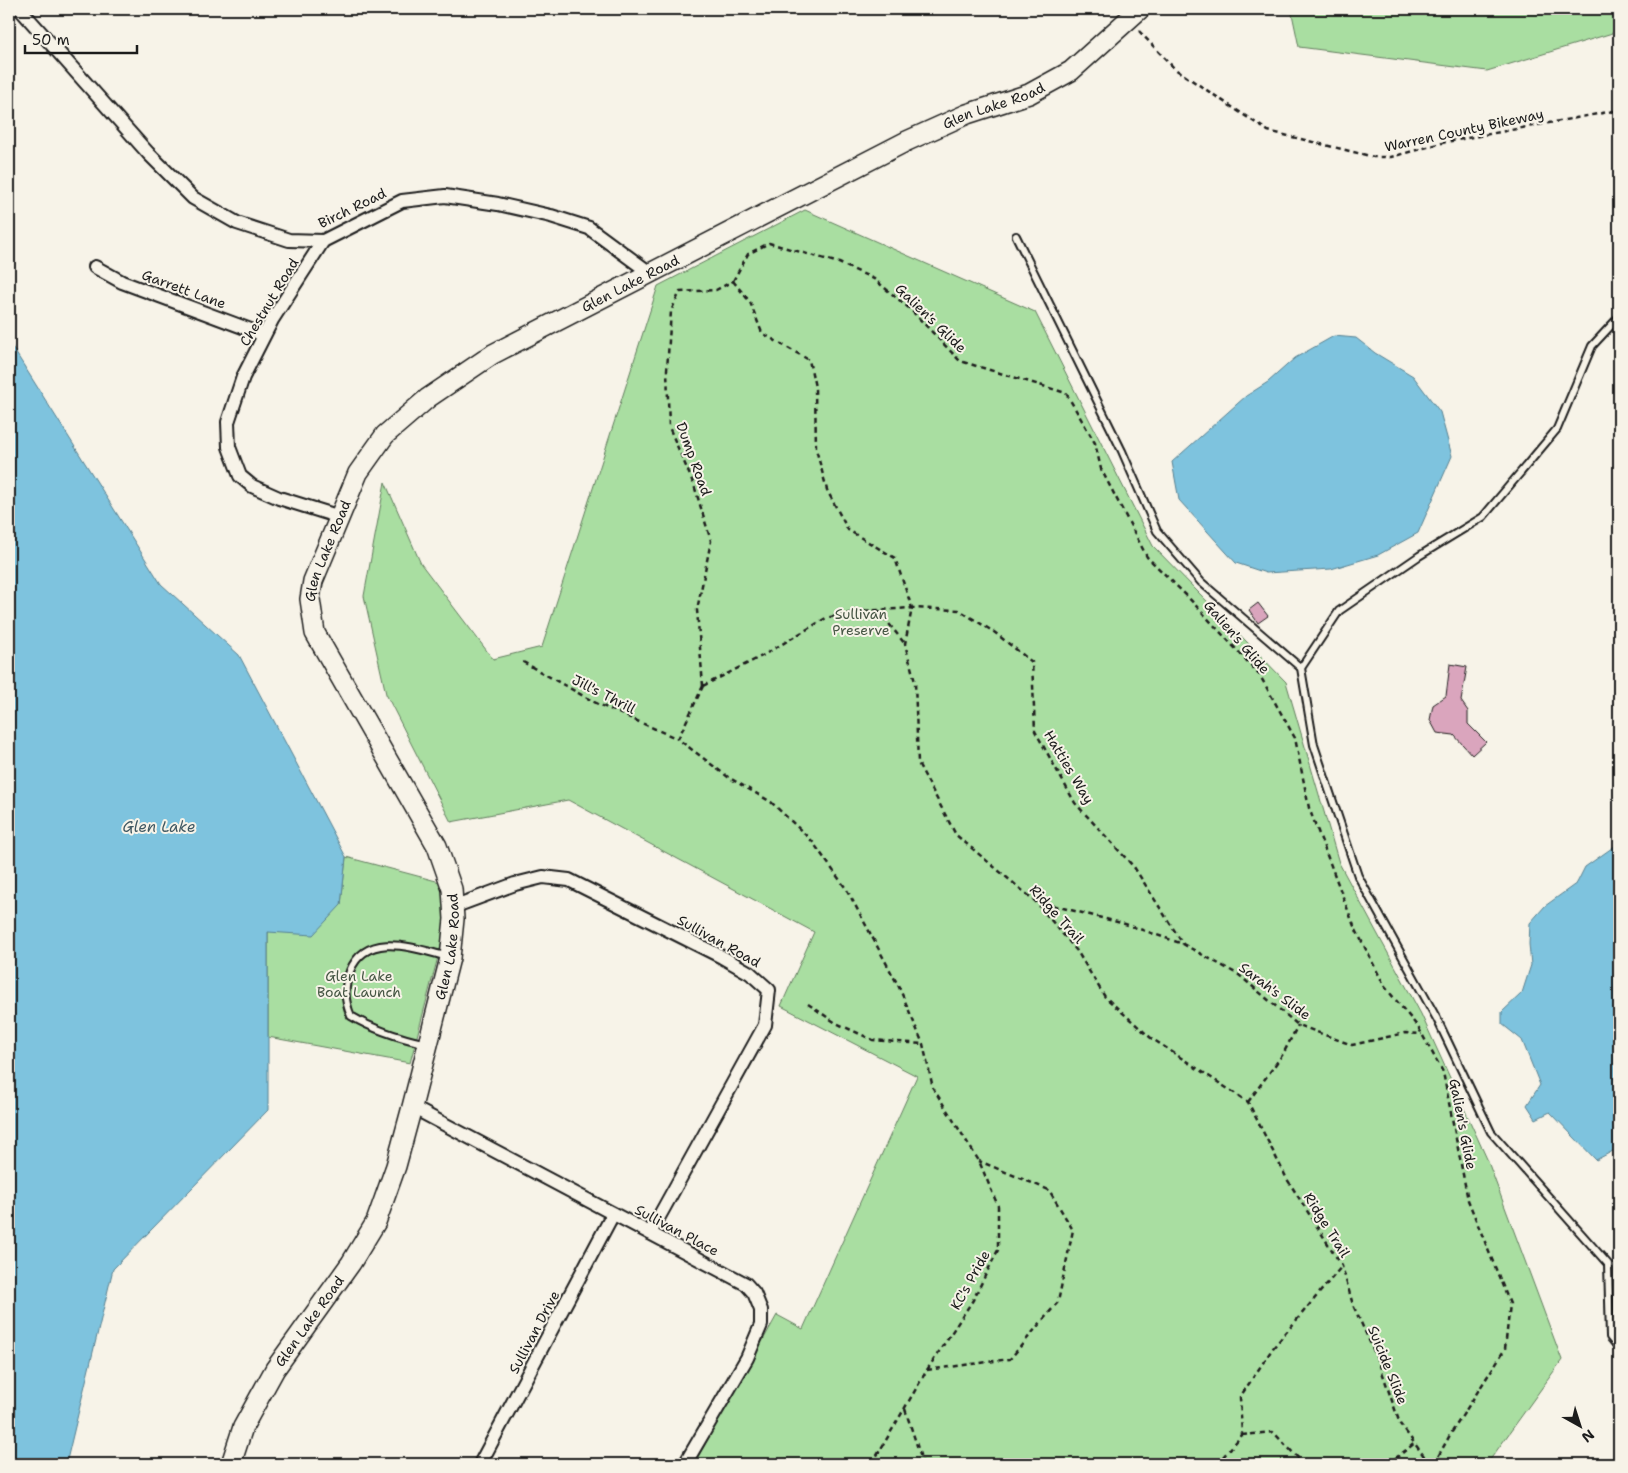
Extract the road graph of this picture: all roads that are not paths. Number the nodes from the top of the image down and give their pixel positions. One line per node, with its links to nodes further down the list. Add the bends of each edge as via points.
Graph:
1 (20, 9): 4 (street, Birch Road, via 148,153 193,198 237,223 289,240)
2 (1134, 15): 6 (street, Glen Lake Road, via 1071,71 1029,94 968,114 907,141)
3 (1016, 236): 10 (lane, via 1122,451 1156,531 1201,582)
4 (323, 241): 6 (street, Birch Road, via 402,201 445,196 498,204 589,228); 8 (street, Chestnut Road)
5 (95, 267): 8 (street, Garrett Lane, via 122,282)
6 (650, 273): 9 (street, Glen Lake Road, via 492,354 428,398 386,435 358,472)
7 (1619, 317): 10 (lane, via 1592,346 1557,429 1483,517 1339,611)
8 (264, 335): 9 (street, Chestnut Road, via 243,377 228,422 229,447 240,476 252,486 279,498)
9 (340, 516): 11 (street, Glen Lake Road, via 310,599 315,633 437,846 452,889)
10 (1301, 668): 17 (lane, via 1314,745 1358,876 1437,1019 1491,1132 1608,1264 1610,1336)
11 (453, 907): 12 (street, Glen Lake Road); 16 (street, Sullivan Road, via 543,877 569,880 722,957 769,990 765,1025)
12 (450, 958): 13 (street, Glen Lake Road); 13 (lane, via 404,946 384,945 363,952 353,964 348,978 345,993 350,1016 400,1038)
13 (427, 1044): 14 (street, Glen Lake Road)
14 (412, 1107): 15 (street, Sullivan Place); 18 (street, Glen Lake Road, via 376,1222 351,1263 275,1369 244,1427)
15 (613, 1214): 16 (street, Sullivan Place); 19 (street, Sullivan Drive)
16 (650, 1233): 20 (street, Sullivan Place, via 746,1284 762,1310 761,1325 747,1358)
17 (1619, 1348)
18 (231, 1464)
19 (480, 1464)
20 (685, 1464)

